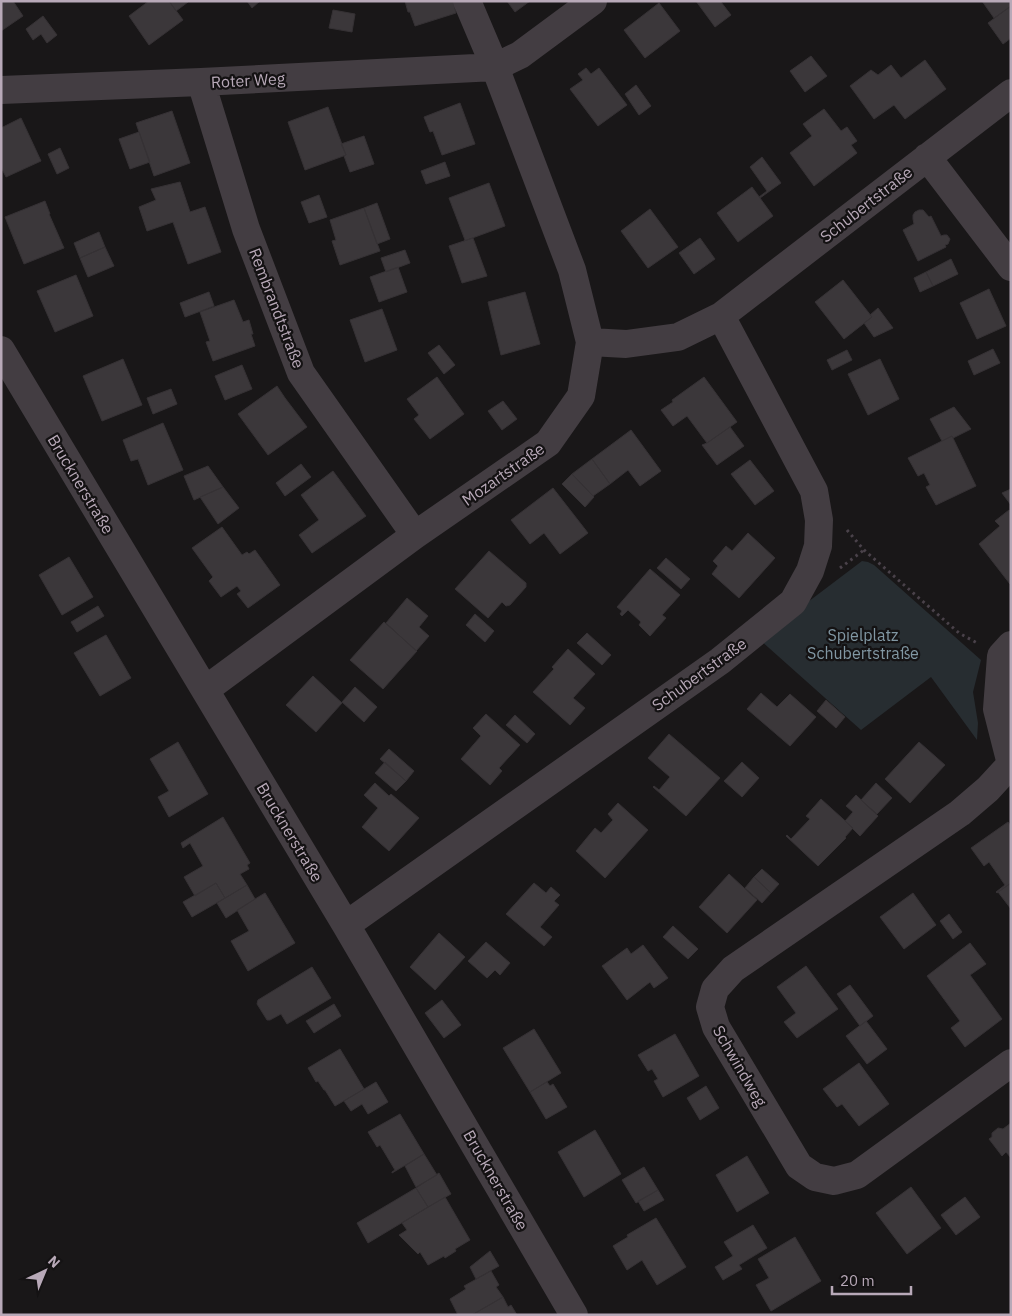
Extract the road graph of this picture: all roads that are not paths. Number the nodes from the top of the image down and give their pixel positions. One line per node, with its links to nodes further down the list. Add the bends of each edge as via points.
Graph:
1 (467, 1): 3 (street)
2 (593, 1): 3 (street, Roter Weg, via 520,55)
3 (495, 67): 4 (street, Roter Weg); 10 (street, Mozartstraße, via 572,270)
4 (201, 82): 5 (street, Roter Weg); 12 (street, Rembrandtstraße, via 246,229 301,373)
5 (1, 90)
6 (1011, 94): 7 (street, Schubertstraße)
7 (927, 157): 8 (street); 9 (street, Schubertstraße)
8 (1011, 267)
9 (721, 316): 10 (street, Schubertstraße, via 678,338 626,344); 16 (street, Schubertstraße, via 814,491 819,520 818,546 810,571 792,602 720,661)
10 (590, 342): 12 (street, Mozartstraße, via 581,396 548,443)
11 (1, 350): 14 (street, Brucknerstraße)
12 (416, 536): 14 (street, Mozartstraße)
13 (1006, 651): 15 (street, via 997,708)
14 (205, 690): 16 (street, Brucknerstraße)
15 (1011, 764): 17 (street, Schwindweg, via 960,813 733,969 715,989 710,1007 716,1027 799,1166 815,1177 834,1182 857,1175)
16 (346, 925): 18 (street, Brucknerstraße)
17 (1011, 1063)
18 (574, 1315)

